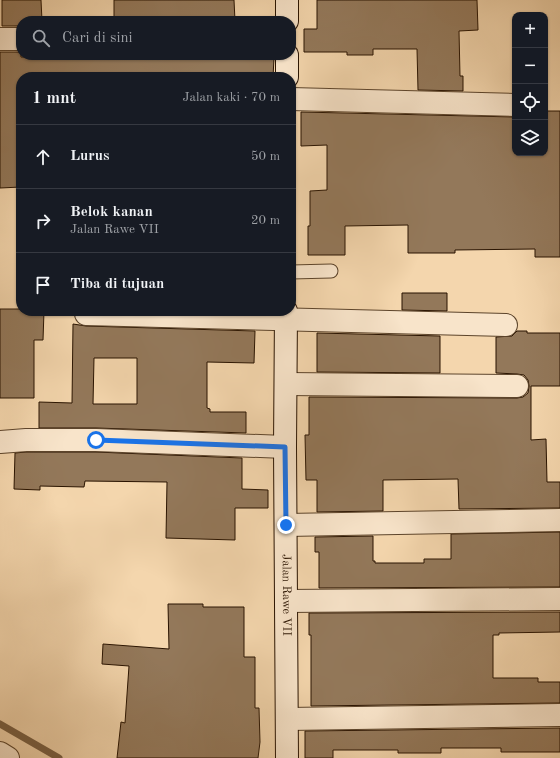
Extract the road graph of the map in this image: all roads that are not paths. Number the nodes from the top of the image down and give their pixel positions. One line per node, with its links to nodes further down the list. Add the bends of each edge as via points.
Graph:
1 (287, 0): 2 (street)
2 (287, 16)
3 (0, 39): 4 (street)
4 (16, 39)
5 (287, 60): 6 (street)
6 (287, 72)
7 (296, 99): 8 (street)
8 (512, 105)
9 (331, 271): 10 (lane)
10 (296, 272)
11 (296, 315): 13 (street)
12 (286, 316): 14 (street, Jalan Rawe VII)
13 (506, 325)
14 (286, 384): 15 (street); 17 (street, Jalan Rawe VII)
15 (517, 386)
16 (0, 442): 17 (street, via 96,440)
17 (285, 447): 19 (street, Jalan Rawe VII)
18 (560, 520): 19 (street)
19 (286, 525): 21 (street, Jalan Rawe VII)
20 (560, 598): 21 (street)
21 (286, 601): 23 (street, Jalan Rawe VII)
22 (560, 715): 23 (street)
23 (288, 719): 26 (street, Jalan Rawe VII)
24 (0, 753): 25 (street)
25 (8, 758)
26 (287, 758)

